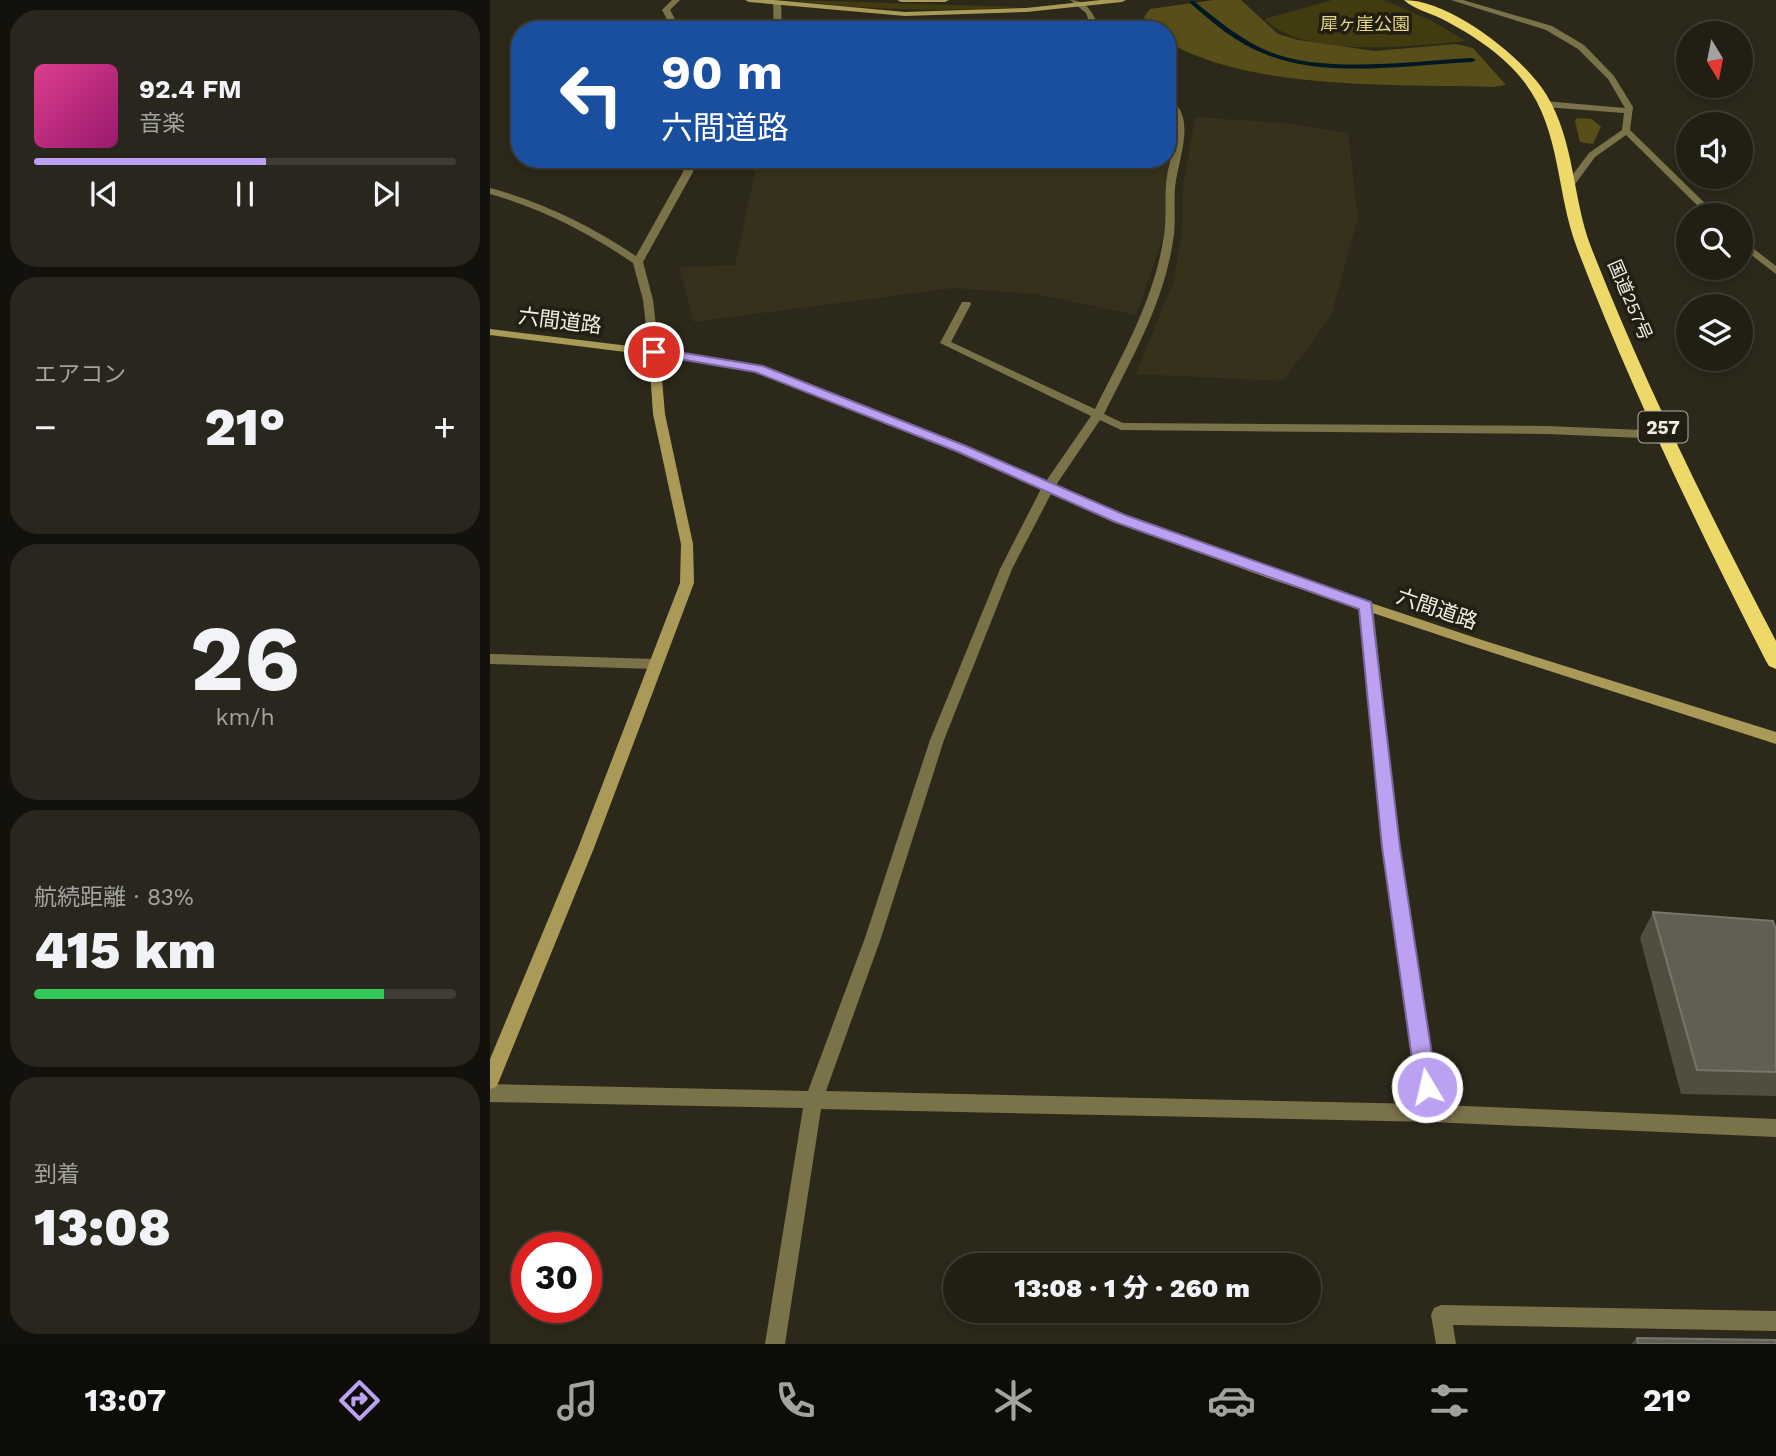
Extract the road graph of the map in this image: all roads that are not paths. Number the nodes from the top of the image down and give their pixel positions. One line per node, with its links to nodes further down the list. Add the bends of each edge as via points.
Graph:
1 (676, 0): 10 (street, via 666,10)
2 (749, 0): 8 (street)
3 (901, 0): 4 (street)
4 (945, 0)
5 (1122, 0): 9 (street)
6 (1409, 0): 13 (highway, 国道257号 / 257, via 1472,30 1511,59)
7 (1455, 0): 15 (street, via 1549,28 1581,47 1611,78)
8 (777, 3): 9 (street, via 905,14 966,14); 11 (street)
9 (1077, 3): 12 (street)
10 (672, 21)
11 (778, 21)
12 (1092, 21)
13 (1544, 104): 15 (street); 20 (highway, 国道257号 / 257)
14 (1176, 107): 17 (street, via 1181,120)
15 (1628, 111): 16 (street)
16 (1626, 131): 20 (street, via 1592,155); 22 (street)
17 (1176, 150)
18 (689, 168): 24 (street)
19 (1173, 168): 29 (street, via 1169,234 1158,285)
20 (1570, 185): 30 (highway, 国道257号 / 257, via 1576,224 1598,282)
21 (490, 191): 24 (street, via 572,222)
22 (1700, 203)
23 (1753, 252): 25 (street)
24 (638, 262): 28 (street)
25 (1776, 271)
26 (966, 304): 29 (street, via 944,343)
27 (490, 332): 28 (street, 六間道路)
28 (654, 352): 31 (street, 六間道路, via 758,369); 35 (street, via 659,414 687,544 687,583)
29 (1098, 415): 30 (street, via 1121,426); 31 (street)
30 (1667, 435): 34 (highway, 国道257号 / 257, via 1718,550)
31 (1048, 487): 32 (street, 六間道路, via 1120,519); 39 (street, via 1006,569 937,740 873,938)
32 (1366, 606): 36 (street, 六間道路); 40 (street, via 1391,847)
33 (490, 659): 35 (street)
34 (1776, 661)
35 (656, 664): 37 (street)
36 (1776, 738)
37 (490, 1081)
38 (490, 1093): 39 (street)
39 (813, 1101): 40 (street); 43 (street)
40 (1431, 1113): 41 (street)
41 (1776, 1128)
42 (1776, 1321): 44 (street, via 1441,1315)
43 (775, 1344)
44 (1446, 1344)

